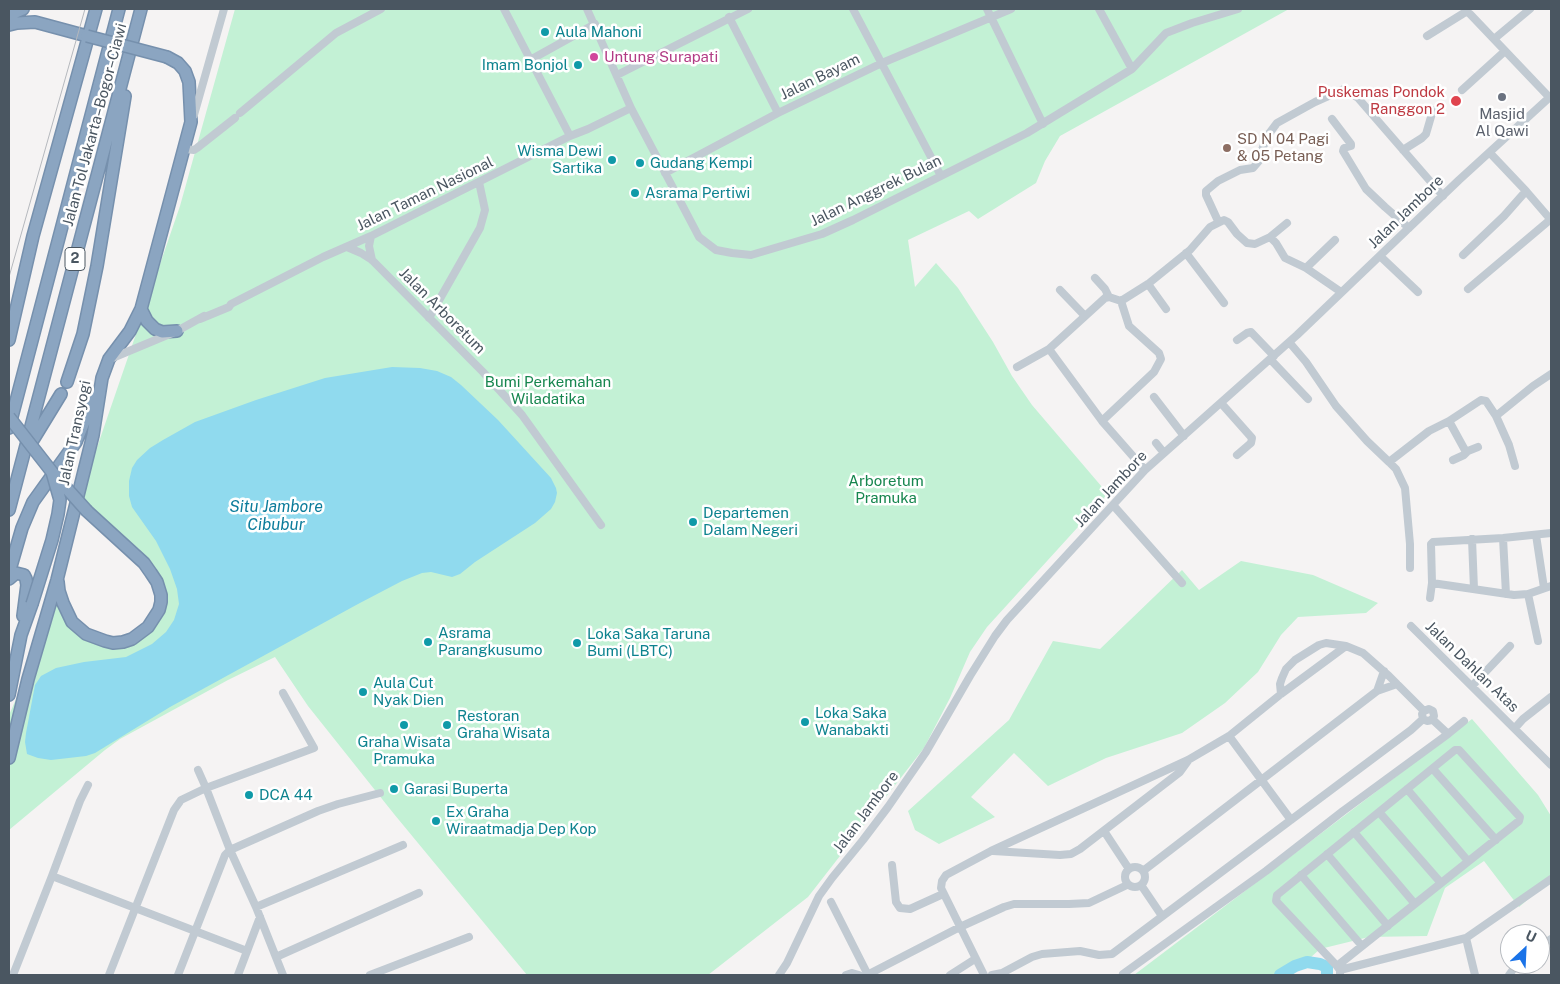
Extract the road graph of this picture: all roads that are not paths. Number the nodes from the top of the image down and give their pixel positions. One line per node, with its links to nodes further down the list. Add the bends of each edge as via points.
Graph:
1 (23, 9): 16 (highway)
2 (96, 9): 73 (highway, via 33,236)
3 (118, 9): 91 (highway, Jalan Tol Jakarta–Bogor–Ciawi / 2)
4 (141, 9): 21 (highway, Jalan Tol Jakarta–Bogor–Ciawi / 2)
5 (224, 9): 35 (street)
6 (381, 9): 38 (street, via 336,33 197,148)
7 (504, 9): 25 (street)
8 (587, 9): 19 (street, Jalan Anggrek Bulan)
9 (748, 9): 17 (street)
10 (853, 9): 26 (street)
11 (987, 9): 18 (street)
12 (1010, 9): 18 (street, Jalan Bayam)
13 (1099, 9): 27 (street)
14 (1238, 9): 27 (street, Jalan Anggrek Bulan, via 1172,30)
15 (1530, 9): 23 (street)
16 (9, 15)
17 (730, 17): 28 (street); 33 (street)
18 (992, 18): 26 (street, Jalan Bayam); 36 (street)
19 (595, 24): 25 (street); 28 (street, Jalan Anggrek Bulan)
20 (9, 25): 35 (highway, Jalan Transyogi, bridge, via 35,22 178,63 188,82)
21 (134, 36): 82 (highway, via 97,266 83,334); 98 (highway, Jalan Tol Jakarta–Bogor–Ciawi / 2)
22 (1427, 36): 23 (street, via 1467,12)
23 (1494, 39): 24 (street)
24 (1505, 51): 29 (street); 30 (street)
25 (530, 60): 37 (street)
26 (882, 63): 33 (street, Jalan Bayam); 42 (street)
27 (1132, 68): 36 (street, Jalan Anggrek Bulan)
28 (617, 74): 31 (street, Jalan Anggrek Bulan)
29 (1462, 90)
30 (1550, 97): 40 (street, Jalan Jambore)
31 (631, 108): 37 (street, Jalan Taman Nasional); 41 (street, Jalan Anggrek Bulan)
32 (1433, 110): 39 (street, via 1426,134)
33 (778, 113): 41 (street, Jalan Bayam)
34 (1332, 120): 49 (street, via 1351,144 1343,151 1363,185)
35 (191, 122): 38 (highway, Jalan Transyogi)
36 (1043, 124): 42 (street, Jalan Anggrek Bulan)
37 (570, 136): 43 (street, Jalan Taman Nasional)
38 (185, 149): 68 (highway, Jalan Transyogi)
39 (1403, 150): 45 (street); 47 (street, via 1358,98 1341,89 1277,124 1268,135 1259,161 1253,168 1240,170 1206,191)
40 (1490, 153): 44 (street); 45 (street, Jalan Jambore)
41 (665, 173): 42 (street, Jalan Anggrek Bulan, via 699,236 716,250 741,255 751,255 822,234)
42 (941, 176)
43 (479, 182): 50 (street, Jalan Taman Nasional); 71 (street, via 485,210 480,228)
44 (1526, 191): 46 (street); 55 (street)
45 (1442, 196): 49 (street, Jalan Jambore)
46 (1551, 219): 61 (street)
47 (1218, 221): 51 (street, via 1227,221 1248,243 1255,244); 54 (street)
48 (1287, 223): 51 (street)
49 (1409, 228): 56 (street, Jalan Jambore)
50 (371, 236): 53 (street, Jalan Taman Nasional); 57 (street)
51 (1270, 237): 58 (street, via 1285,258)
52 (1335, 240): 58 (street)
53 (347, 247): 57 (street, Jalan Arboretum); 72 (street, Jalan Taman Nasional)
54 (1186, 253): 60 (street); 67 (street)
55 (1463, 254)
56 (1380, 256): 63 (street, Jalan Jambore); 64 (street)
57 (372, 260): 71 (street, Jalan Arboretum)
58 (1306, 268): 63 (street)
59 (1095, 278): 65 (street)
60 (1148, 284): 66 (street); 69 (street)
61 (1468, 289)
62 (1060, 290): 70 (street)
63 (1341, 292): 75 (street, Jalan Jambore)
64 (1418, 292)
65 (1109, 298): 66 (street); 70 (street)
66 (1121, 301): 90 (street, via 1129,326 1159,353 1161,360 1154,372)
67 (1224, 303)
68 (141, 309): 72 (highway, via 154,329); 78 (highway, Jalan Transyogi)
69 (1166, 309)
70 (1085, 316): 76 (street)
71 (429, 318): 106 (street, Jalan Arboretum, via 471,358 522,415)
72 (177, 331): 78 (street, Jalan Taman Nasional)
73 (9, 340)
74 (1237, 340): 77 (street, via 1251,332)
75 (1289, 342): 77 (street, Jalan Jambore); 100 (street, via 1336,406)
76 (1049, 349): 79 (street); 90 (street)
77 (1272, 357): 85 (street); 86 (street, Jalan Jambore)
78 (109, 360): 81 (highway, Jalan Transyogi)
79 (1017, 367)
80 (1551, 374): 87 (street)
81 (102, 378): 112 (highway, via 76,442 33,502); 114 (highway, Jalan Transyogi, via 93,435)
82 (66, 382)
83 (61, 394): 98 (highway)
84 (1154, 398): 92 (street)
85 (1308, 400)
86 (1221, 403): 92 (street, Jalan Jambore); 97 (street, via 1252,438 1251,443)
87 (1496, 416): 89 (street, via 1486,401 1480,400); 101 (street)
88 (9, 417): 103 (highway, bridge)
89 (1449, 420): 95 (street); 100 (street, via 1428,431)
90 (1102, 421): 102 (street)
91 (9, 428)
92 (1184, 436): 96 (street, Jalan Jambore)
93 (1156, 442): 96 (street)
94 (1478, 447): 95 (street)
95 (1466, 452): 99 (street)
96 (1164, 453): 102 (street, Jalan Jambore)
97 (1237, 455)
98 (22, 458): 105 (highway, Jalan Tol Jakarta–Bogor–Ciawi / 2)
99 (1453, 460)
100 (1389, 462): 111 (street, via 1405,488)
101 (1515, 466)
102 (1145, 470): 104 (street, Jalan Jambore)
103 (52, 472): 114 (highway, bridge, via 87,511 144,563 157,582 161,595 159,610 148,627 132,639 113,643 96,639 72,622); 123 (highway, Jalan Transyogi, bridge, via 60,500 58,514)
104 (1113, 505): 115 (street); 194 (street, Jalan Jambore, via 995,636 926,752 819,896)
105 (9, 510)
106 (601, 525)
107 (1551, 533): 108 (street)
108 (1536, 535): 109 (street); 117 (street)
109 (1504, 538): 110 (street); 119 (street)
110 (1472, 539): 116 (street, via 1432,543); 118 (street)
111 (1410, 568)
112 (9, 573)
113 (9, 579): 123 (highway, via 16,573 26,579)
114 (57, 580): 140 (highway, Jalan Transyogi)
115 (1182, 583)
116 (1432, 583): 118 (street); 121 (street)
117 (1548, 587): 120 (street)
118 (1474, 589): 119 (street)
119 (1506, 594): 120 (street)
120 (1528, 594): 124 (street)
121 (1430, 598)
122 (1411, 626): 129 (street, Jalan Dahlan Atas)
123 (22, 635): 133 (highway, Jalan Transyogi)
124 (1538, 641)
125 (1346, 646): 127 (street, via 1363,653); 132 (street); 132 (street, via 1326,643 1295,660 1282,678)
126 (1510, 646): 129 (street)
127 (1384, 671): 128 (street); 130 (street)
128 (1397, 684): 130 (street); 135 (street)
129 (1472, 686): 137 (street, Jalan Dahlan Atas)
130 (1377, 691): 145 (street)
131 (283, 693): 147 (street, via 314,748)
132 (1281, 694): 139 (street)
133 (9, 695)
134 (1551, 697): 137 (street)
135 (1424, 715): 138 (street, via 1427,721 1432,719); 151 (street, via 1411,730)
136 (1464, 720): 138 (street)
137 (1515, 728): 142 (street, Jalan Dahlan Atas)
138 (1448, 734): 187 (street)
139 (1229, 736): 141 (street); 145 (street)
140 (9, 758)
141 (1188, 760): 152 (street, via 1180,772); 157 (street)
142 (1551, 765)
143 (1433, 769): 148 (street); 154 (street); 154 (street, via 1454,750 1459,750 1520,817 1520,821)
144 (198, 770): 147 (street)
145 (1262, 779): 151 (street); 162 (street)
146 (88, 785): 163 (street)
147 (206, 788): 156 (street); 174 (street, via 181,800 174,810)
148 (1407, 789): 150 (street); 159 (street)
149 (380, 793): 156 (street, via 318,811)
150 (1378, 812): 153 (street); 166 (street)
151 (1291, 820): 175 (street)
152 (1104, 831): 157 (street, via 1071,854); 161 (street)
153 (1354, 832): 158 (street); 172 (street)
154 (1496, 840): 159 (street)
155 (403, 845): 173 (street)
156 (230, 850): 173 (street); 179 (street)
157 (991, 851): 170 (street, via 946,875 941,884)
158 (1327, 854): 164 (street); 177 (street)
159 (1468, 862): 166 (street)
160 (892, 865): 170 (street, via 896,902 900,908 910,909)
161 (1128, 869): 162 (street, via 1135,867); 167 (street, via 1124,876)
162 (1143, 871): 168 (street, via 1145,878)
163 (52, 876): 174 (street); 188 (street)
164 (1301, 876): 182 (street); 186 (street, via 1278,895 1276,901)
165 (1551, 879): 181 (street)
166 (1441, 883): 172 (street)
167 (1127, 885): 168 (street); 178 (street, via 1089,903 1014,904)
168 (1141, 885): 175 (street)
169 (419, 893): 184 (street)
170 (943, 894): 178 (street)
171 (832, 902): 197 (street)
172 (1415, 904): 177 (street)
173 (256, 907): 176 (street)
174 (136, 908): 179 (street); 189 (street)
175 (1162, 916): 200 (street, via 1112,954 1080,951 1042,954)
176 (260, 917): 183 (street); 184 (street)
177 (1388, 926): 182 (street)
178 (960, 927): 185 (street); 197 (street)
179 (195, 931): 183 (street); 190 (street)
180 (469, 938): 193 (street)
181 (1466, 938): 186 (street); 201 (street)
182 (1362, 946): 186 (street)
183 (247, 951): 191 (street)
184 (276, 957): 192 (street)
185 (975, 959): 198 (street); 199 (street)
186 (1339, 970)
187 (1123, 974)
188 (13, 975)
189 (109, 975)
190 (178, 975)
191 (238, 975)
192 (283, 975)
193 (370, 975)
194 (779, 975)
195 (846, 975): 196 (street)
196 (859, 975)
197 (867, 975)
198 (950, 975)
199 (984, 975)
200 (992, 975)
201 (1475, 975)

